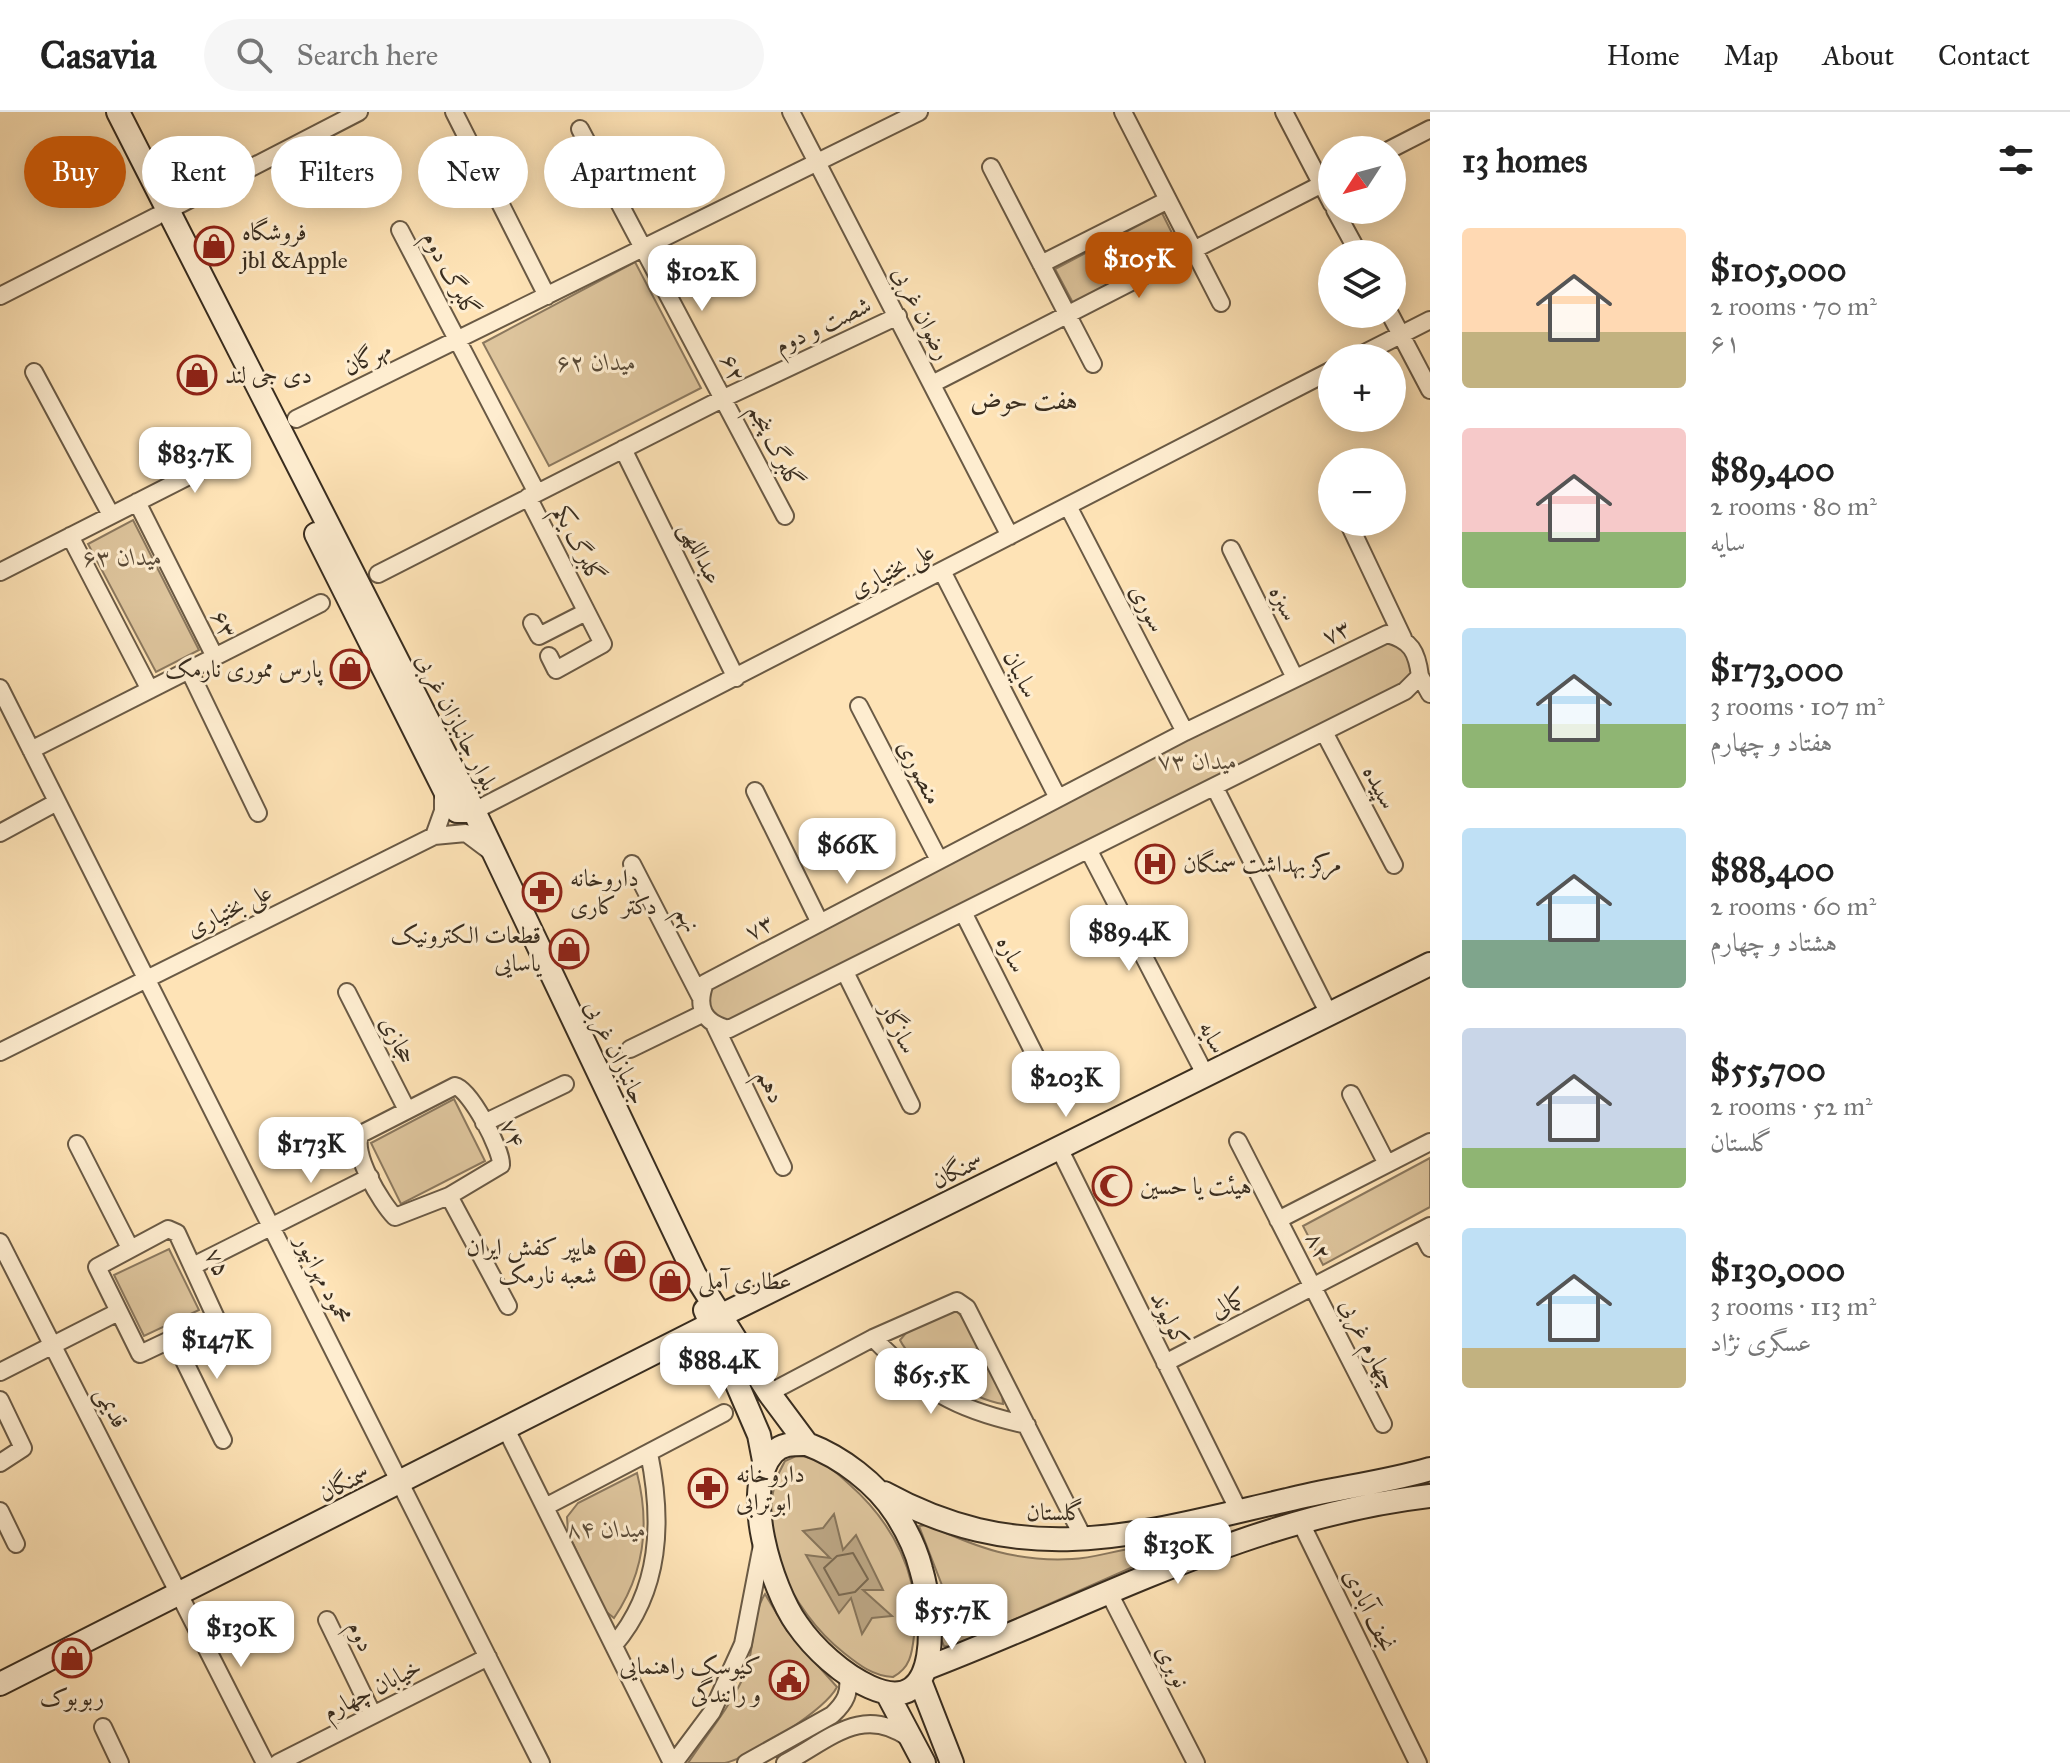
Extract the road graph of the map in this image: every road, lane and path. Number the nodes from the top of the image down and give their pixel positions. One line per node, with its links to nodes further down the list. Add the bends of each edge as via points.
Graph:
1 (101, 112): 17 (main road, بلوار جانبازان غربی)
2 (118, 112): 17 (main road, بلوار جانبازان غربی)
3 (359, 112): 17 (street)
4 (454, 112): 23 (street)
5 (791, 112): 12 (street, رضوان غربی)
6 (919, 112): 12 (street)
7 (1123, 112): 16 (street)
8 (1284, 112): 14 (street)
9 (580, 129): 19 (street, ۶۲)
10 (1430, 129): 11 (street)
11 (1406, 141)
12 (817, 165): 19 (street); 26 (street, رضوان غربی)
13 (991, 167): 21 (street)
14 (1318, 167)
15 (1318, 187): 20 (street)
16 (1168, 200): 20 (street); 21 (street)
17 (163, 213): 22 (street); 71 (main road, بلوار جانبازان غربی); 76 (main road, بلوار جانبازان غربی)
18 (400, 230): 30 (street, گلبرگ دوم)
19 (644, 248): 23 (street); 37 (street, ۶۲)
20 (1194, 250): 24 (street); 25 (street)
21 (1041, 264): 25 (street)
22 (0, 296)
23 (547, 296): 30 (street)
24 (1221, 303)
25 (1067, 315): 32 (street); 35 (street)
26 (898, 316): 35 (street, رضوان غربی); 37 (street, شصت و دوم)
27 (1430, 320): 29 (street)
28 (1398, 328): 29 (street)
29 (1401, 334): 31 (street); 36 (street)
30 (459, 340): 38 (street, مهرگان); 41 (street)
31 (1382, 344)
32 (1093, 364)
33 (34, 372): 44 (street)
34 (1318, 377): 43 (street, علی بختیاری)
35 (932, 384): 47 (street, رضوان غربی)
36 (1430, 390)
37 (724, 398): 39 (street, ۶۲); 45 (street, گلبرگ پنجم)
38 (296, 419)
39 (623, 449): 41 (street, ۶۲); 62 (street, عبداللهی)
40 (234, 453): 42 (street)
41 (533, 495): 52 (street); 54 (street, گلبرگ یکم)
42 (137, 502): 44 (street); 59 (street, ۶۳)
43 (1068, 506): 47 (street, علی بختیاری); 68 (street, سوری)
44 (111, 515): 46 (street)
45 (785, 516)
46 (70, 536): 51 (street); 65 (street)
47 (1010, 536): 50 (street, علی بختیاری)
48 (1355, 536): 56 (street)
49 (1231, 549): 63 (street, سبزه)
50 (942, 571): 62 (street, علی بختیاری); 74 (street, سایبان)
51 (0, 572)
52 (378, 574)
53 (321, 603): 59 (street)
54 (586, 612): 55 (street, گلبرگ یکم, via 539,636); 58 (street, گلبرگ یکم, via 603,644 556,670)
55 (532, 623)
56 (1403, 638): 57 (street); 63 (street, ۷۳, via 1387,634)
57 (1424, 651): 61 (street)
58 (549, 656)
59 (215, 657): 60 (street, ۶۳)
60 (189, 670): 65 (street, ۶۳); 77 (street)
61 (1420, 676): 66 (street); 69 (street, via 1405,691)
62 (736, 678): 76 (street, علی بختیاری)
63 (1295, 678): 68 (street, ۷۳)
64 (0, 688): 70 (street, محمود مهرانپور)
65 (150, 690): 70 (street, ۶۳)
66 (1430, 694)
67 (859, 706): 82 (street, منصوری)
68 (1185, 732): 74 (street, ۷۳)
69 (1324, 732): 72 (street); 84 (street, سپیده)
70 (31, 750): 75 (street, محمود مهرانپور)
71 (442, 786): 76 (main road, بلوار جانبازان غربی, via 457,811); 79 (street, via 443,811)
72 (1215, 788): 81 (street); 93 (street)
73 (755, 791): 86 (street)
74 (1058, 798): 82 (street, ۷۳)
75 (57, 802): 78 (street); 89 (street, محمود مهرانپور)
76 (474, 811): 80 (main road, جانبازان غربی)
77 (258, 813)
78 (0, 833)
79 (434, 836): 80 (street, via 466,833); 89 (street, علی بختیاری)
80 (490, 851): 122 (main road, جانبازان غربی)
81 (1089, 851): 85 (street); 98 (street, سایه)
82 (939, 860): 86 (street, ۷۳)
83 (632, 864): 91 (street, نهم)
84 (1394, 865)
85 (964, 914): 88 (street); 97 (street, ساره)
86 (820, 923): 91 (street, ۷۳, via 705,983)
87 (1430, 964): 93 (main road, سمنگان)
88 (845, 972): 94 (street, via 729,1029); 101 (street, سازگار)
89 (146, 978): 96 (street, علی بختیاری); 113 (street, محمود مهرانپور)
90 (347, 992): 102 (street, حجازی)
91 (700, 996): 92 (street)
92 (702, 1014): 94 (street); 95 (street)
93 (1329, 1014): 98 (main road, سمنگان)
94 (715, 1026): 109 (street, دهم)
95 (630, 1049)
96 (0, 1052)
97 (1037, 1059)
98 (1206, 1076): 107 (main road, سمنگان)
99 (565, 1084): 103 (street)
100 (1351, 1094): 108 (street)
101 (911, 1105)
102 (407, 1110): 103 (street, ۷۴, via 460,1086); 110 (street, ۷۴, via 357,1141)
103 (484, 1123): 111 (street, ۷۴, via 501,1165)
104 (1238, 1141): 112 (street)
105 (1430, 1142): 108 (street, ۸۲)
106 (77, 1144): 116 (street)
107 (1059, 1148): 122 (main road, سمنگان); 126 (street, کولیوند)
108 (1387, 1164): 112 (street, ۸۲)
109 (783, 1167)
110 (370, 1177): 111 (street, ۷۴, via 395,1217); 113 (street)
111 (449, 1196): 120 (street)
112 (1278, 1220): 119 (street, ۸۲)
113 (272, 1228): 118 (street); 140 (street, محمود مهرانپور)
114 (1426, 1228): 117 (street); 119 (street, ۸۲)
115 (0, 1242): 125 (street, قدیمی)
116 (130, 1248): 118 (street, ۷۵, via 174,1229); 121 (street, ۷۵, via 97,1267)
117 (1430, 1248)
118 (193, 1266): 124 (street, ۷۵, via 216,1318)
119 (1313, 1286): 126 (street, کمالی); 131 (street, چهارم غربی)
120 (508, 1306)
121 (118, 1312): 124 (street, ۷۵, via 140,1354); 125 (street)
122 (716, 1320): 128 (main road, جانبازان غربی); 133 (main road, سمنگان); 138 (main road, جانبازان غربی, via 759,1435)
123 (873, 1338): 128 (street); 132 (street, via 941,1398 982,1416); 132 (street, via 957,1301 967,1308)
124 (174, 1340): 134 (street)
125 (53, 1345): 127 (street); 151 (street, قدیمی)
126 (1165, 1363): 145 (street, کولیوند)
127 (0, 1372)
128 (769, 1393): 135 (main road, جانبازان غربی)
129 (0, 1400): 137 (street, via 23,1448)
130 (724, 1413): 136 (street)
131 (1383, 1424)
132 (1027, 1425): 147 (street)
133 (506, 1429): 140 (main road, سمنگان); 143 (street)
134 (223, 1440)
135 (807, 1444): 138 (main road, via 785,1445); 141 (main road)
136 (649, 1453): 143 (street); 153 (street, via 658,1498 655,1550 644,1600)
137 (0, 1463)
138 (765, 1466): 149 (main road, جانبازان غربی)
139 (1430, 1469): 145 (main road, گلستان)
140 (400, 1483): 151 (main road, سمنگان); 154 (street, محمود مهرانپور)
141 (875, 1488): 147 (main road, گلستان, via 922,1514 963,1528 1035,1540); 156 (main road, via 912,1541 921,1569 930,1621)
142 (1430, 1496): 146 (main road)
143 (545, 1507): 153 (street)
144 (0, 1511): 148 (street)
145 (1239, 1511): 147 (main road, گلستان, via 1148,1533)
146 (1300, 1521): 150 (main road, via 1191,1556); 172 (street, نجف آبادی)
147 (1084, 1539)
148 (16, 1544)
149 (763, 1544): 155 (main road, جانبازان غربی, via 797,1625); 166 (street, via 743,1644 712,1712)
150 (1108, 1591): 156 (main road); 171 (street, نوبری)
151 (181, 1593): 157 (main road, سمنگان); 163 (street, قدیمی)
152 (327, 1620): 159 (street, دوم)
153 (614, 1645): 166 (street)
154 (488, 1657): 159 (street, خیابان چهارم); 165 (street, محمود مهرانپور)
155 (848, 1674): 158 (main road, جانبازان غربی); 167 (street, via 850,1690 832,1715)
156 (923, 1674): 158 (main road, via 911,1689); 170 (main road)
157 (0, 1684)
158 (888, 1695): 161 (main road)
159 (373, 1715): 164 (street, خیابان چهارم)
160 (103, 1727): 162 (street)
161 (912, 1740): 168 (street, via 891,1725 866,1721); 169 (main road)
162 (120, 1763)
163 (265, 1763)
164 (278, 1763)
165 (541, 1763)
166 (673, 1763)
167 (746, 1763)
168 (785, 1763)
169 (924, 1763)
170 (952, 1763)
171 (1196, 1763)
172 (1418, 1763)

